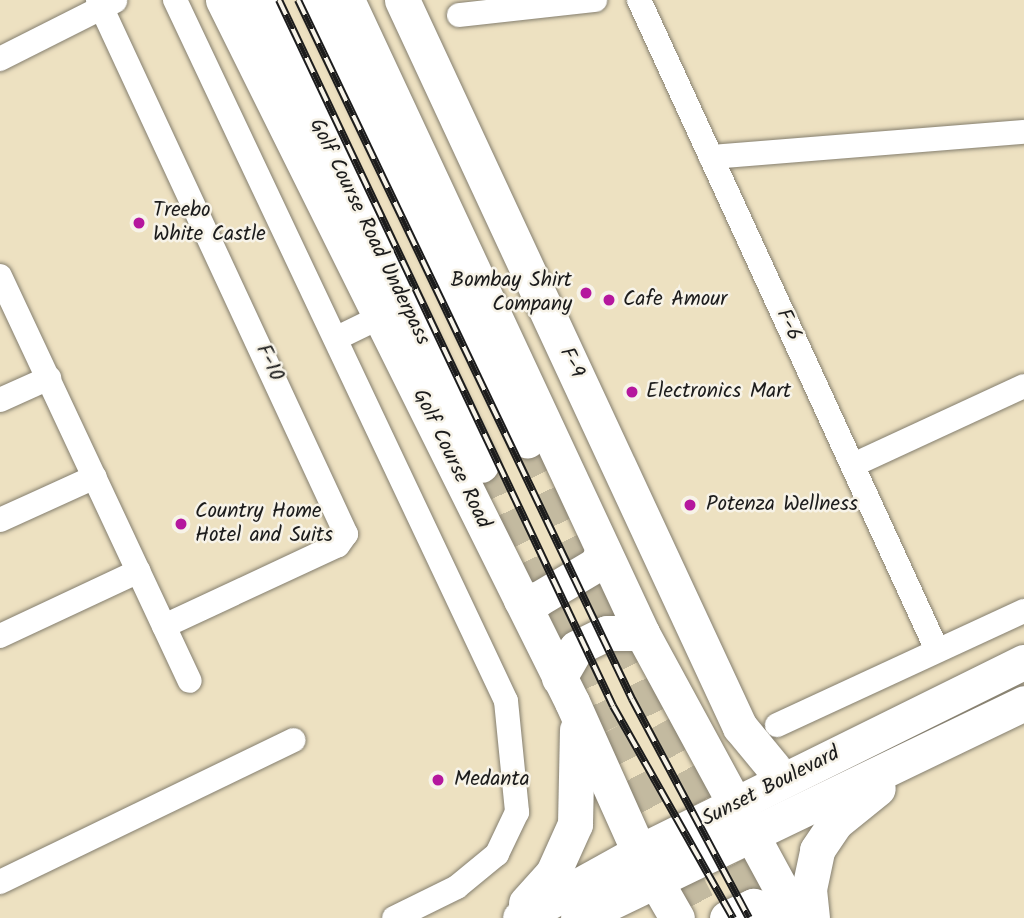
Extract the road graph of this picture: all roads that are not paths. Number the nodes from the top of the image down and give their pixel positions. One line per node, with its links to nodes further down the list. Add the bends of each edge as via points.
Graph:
1 (175, 0): 16 (street)
2 (223, 0): 15 (street, Golf Course Road)
3 (257, 0): 21 (street, Golf Course Road Underpass)
4 (317, 0): 20 (street)
5 (347, 0): 25 (street)
6 (402, 0): 41 (street, F-9, via 740,727)
7 (595, 0): 10 (street)
8 (639, 0): 13 (street, F-6)
9 (105, 3): 11 (street); 29 (street, F-10, via 346,534 338,545)
10 (459, 15)
11 (0, 59)
12 (1024, 132): 13 (street)
13 (711, 157): 22 (street, F-6)
14 (0, 276): 17 (street)
15 (380, 317): 16 (street); 27 (street, Golf Course Road)
16 (338, 338): 46 (street, via 506,701 514,736 517,812 497,855 457,887)
17 (49, 378): 19 (street); 23 (street)
18 (1024, 386): 22 (street)
19 (0, 400)
20 (527, 440)
21 (481, 465)
22 (853, 465): 32 (street, F-6)
23 (95, 477): 24 (street); 26 (street)
24 (0, 520)
25 (603, 550): 27 (street, via 597,564 538,599); 30 (street)
26 (139, 571): 29 (street); 31 (street)
27 (521, 600): 35 (street, Golf Course Road)
28 (1024, 611): 32 (street)
29 (164, 626): 34 (street)
30 (642, 633): 35 (street, via 607,633 576,648); 37 (street)
31 (0, 636)
32 (937, 650): 38 (street)
33 (1024, 662): 41 (street, Sunset Boulevard)
34 (190, 681)
35 (566, 690): 43 (street, Golf Course Road); 47 (street, via 580,770 575,824 553,873)
36 (1024, 703): 40 (street, Sunset Boulevard)
37 (687, 720): 41 (street, via 736,756); 42 (street)
38 (778, 725)
39 (295, 740): 44 (street)
40 (927, 748): 42 (street, Sunset Boulevard); 45 (street, via 835,823 817,850)
41 (788, 768): 42 (street, Sunset Boulevard)
42 (743, 821): 43 (street, Sunset Boulevard); 45 (street)
43 (646, 866): 48 (street, Sunset Boulevard); 49 (street, Sunset Boulevard); 50 (street, Golf Course Road)
44 (0, 882)
45 (802, 917): 51 (street, via 753,906)
46 (394, 918)
47 (511, 918)
48 (520, 918)
49 (578, 918)
50 (677, 918)
51 (727, 918)

